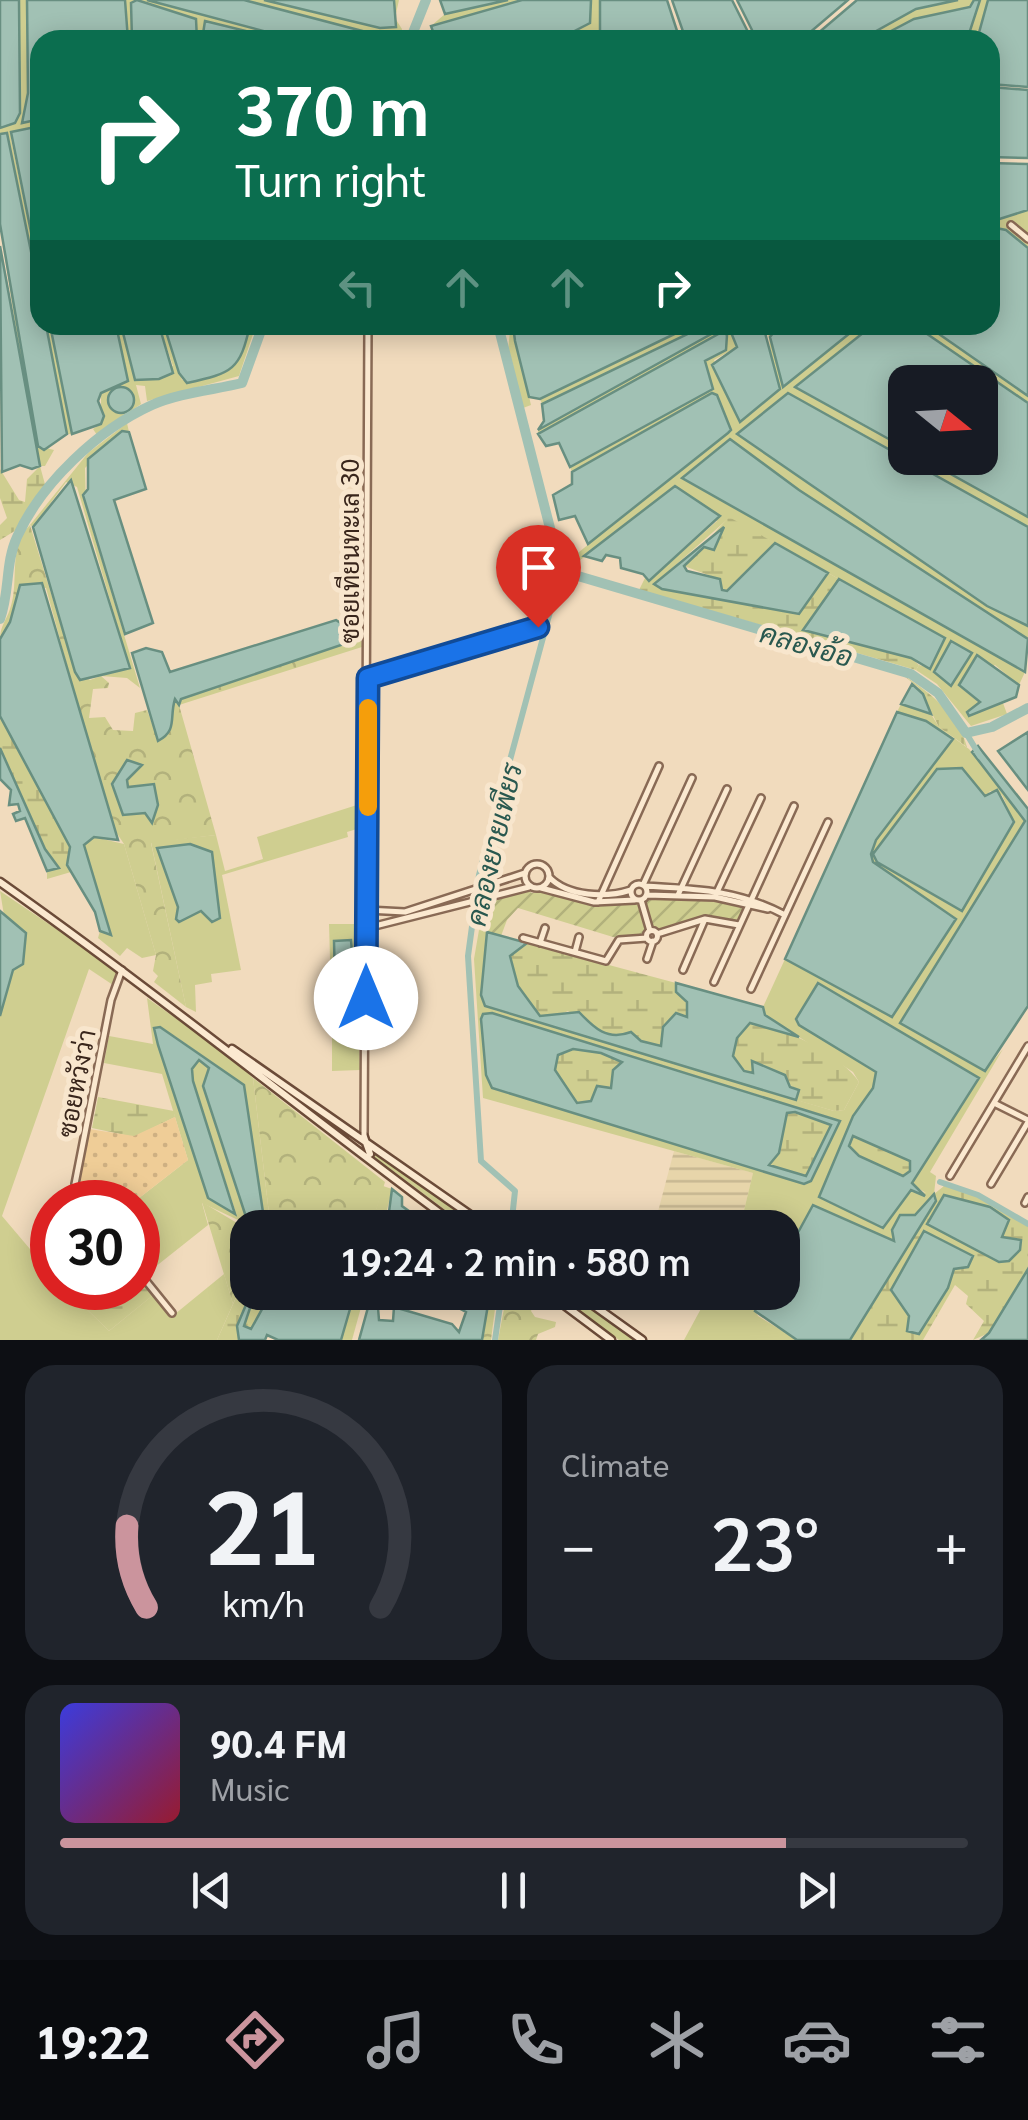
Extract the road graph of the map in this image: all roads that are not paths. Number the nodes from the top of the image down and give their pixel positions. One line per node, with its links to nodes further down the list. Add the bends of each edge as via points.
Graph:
1 (1011, 226): 2 (street)
2 (1028, 239)
3 (368, 335): 5 (street, ซอยเทียนทะเล 30)
4 (538, 627): 5 (street)
5 (368, 678): 27 (street, ซอยเทียนทะเล 30)
6 (659, 766): 24 (street)
7 (692, 778): 16 (street)
8 (727, 788): 17 (street)
9 (761, 798): 21 (street)
10 (794, 806): 25 (street)
11 (828, 822): 29 (street)
12 (524, 873): 13 (street, via 540,864); 15 (street); 20 (street)
13 (549, 877): 18 (street); 24 (street)
14 (0, 882): 41 (main road)
15 (529, 886): 18 (street); 20 (street)
16 (644, 886): 17 (street); 19 (street); 23 (street)
17 (682, 886): 21 (street); 22 (street)
18 (541, 888): 24 (street)
19 (631, 890): 23 (street); 24 (street)
20 (489, 891): 26 (street)
21 (716, 894): 22 (street); 25 (street)
22 (678, 895): 23 (street)
23 (641, 898): 24 (street); 35 (street)
24 (599, 899)
25 (752, 901): 29 (street); 32 (street)
26 (443, 905): 28 (street); 30 (street)
27 (367, 910): 28 (street); 33 (street, ซอยเทียนทะเล 30)
28 (400, 912): 30 (street)
29 (785, 915): 44 (street)
30 (404, 920): 33 (street)
31 (705, 920): 32 (street); 35 (street); 42 (street)
32 (740, 925): 43 (street)
33 (367, 928): 49 (street, ซอยเทียนทะเล 30)
34 (545, 928): 38 (street)
35 (651, 936): 39 (street, via 619,940 606,960); 40 (street)
36 (579, 937): 39 (street)
37 (523, 938): 38 (street)
38 (540, 943): 39 (street)
39 (575, 952)
40 (647, 959)
41 (122, 970): 45 (main road); 54 (street, ซอยหวังว่า)
42 (683, 970)
43 (714, 982)
44 (751, 989)
45 (226, 1046): 49 (main road); 52 (main road)
46 (1028, 1046): 47 (street)
47 (994, 1103): 48 (street); 53 (street)
48 (1028, 1121): 55 (street)
49 (364, 1137): 50 (main road); 51 (main road)
50 (383, 1151): 51 (main road); 57 (main road)
51 (370, 1154): 52 (main road)
52 (378, 1166): 56 (main road)
53 (950, 1176)
54 (76, 1180)
55 (990, 1184)
56 (436, 1210)
57 (463, 1210)
58 (160, 1299): 61 (street)
59 (571, 1310): 62 (main road)
60 (601, 1310): 63 (main road)
61 (172, 1314)
62 (611, 1340)
63 (642, 1340)

